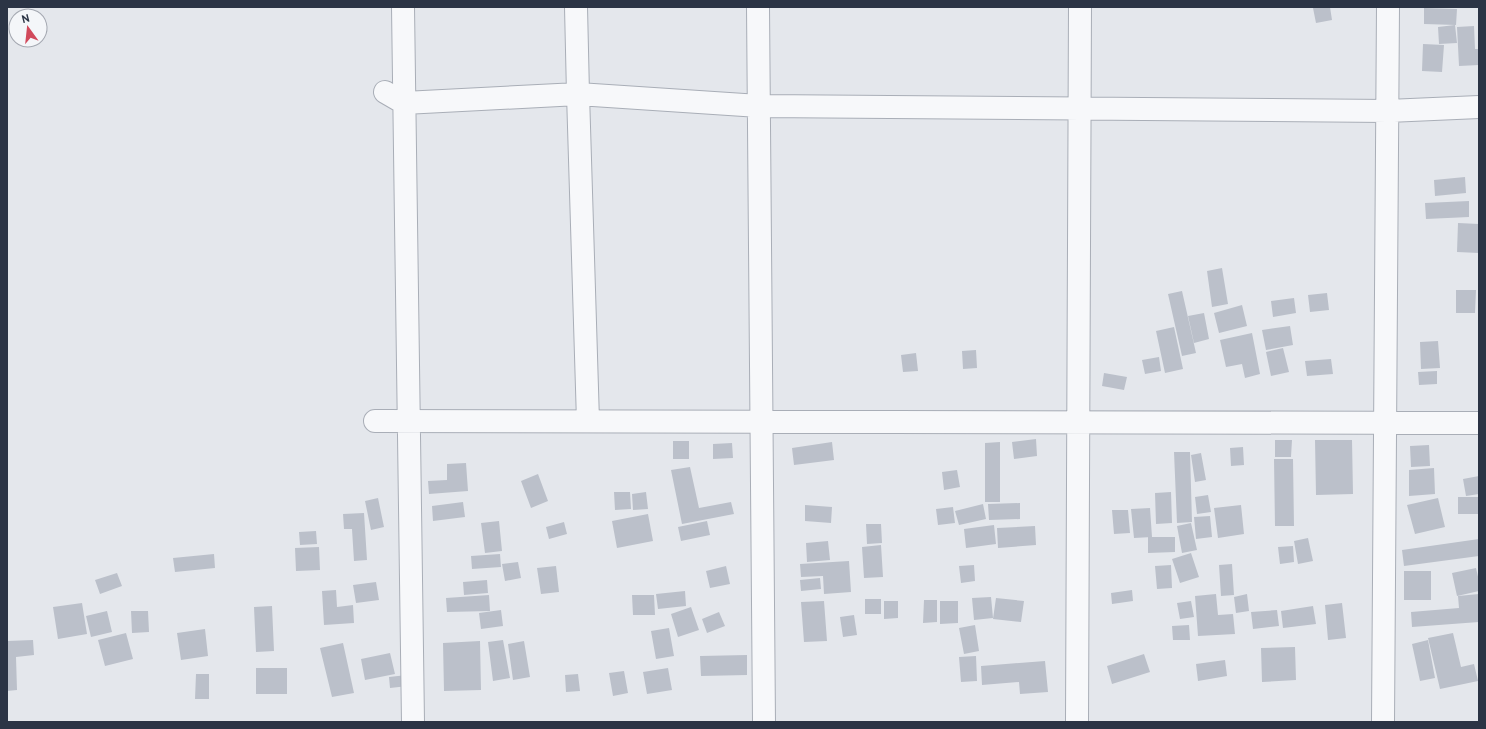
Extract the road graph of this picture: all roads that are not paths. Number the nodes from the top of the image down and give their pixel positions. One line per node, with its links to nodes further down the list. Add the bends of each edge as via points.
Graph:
1 (403, 7): 8 (street)
2 (576, 7): 7 (street)
3 (758, 7): 9 (street)
4 (1080, 7): 11 (street)
5 (1388, 7): 12 (street)
6 (385, 92): 8 (street)
7 (578, 94): 8 (street); 9 (street); 15 (street)
8 (404, 103): 14 (street)
9 (759, 106): 11 (street); 16 (street)
10 (1479, 107): 12 (street)
11 (1080, 108): 12 (street); 17 (street)
12 (1388, 111): 18 (street)
13 (375, 421): 14 (street)
14 (409, 421): 15 (street); 20 (street)
15 (588, 421): 16 (street)
16 (762, 422): 17 (street); 21 (street)
17 (1078, 422): 18 (street); 22 (street)
18 (1385, 423): 19 (street); 23 (street)
19 (1479, 423)
20 (413, 722)
21 (764, 722)
22 (1077, 722)
23 (1383, 722)

